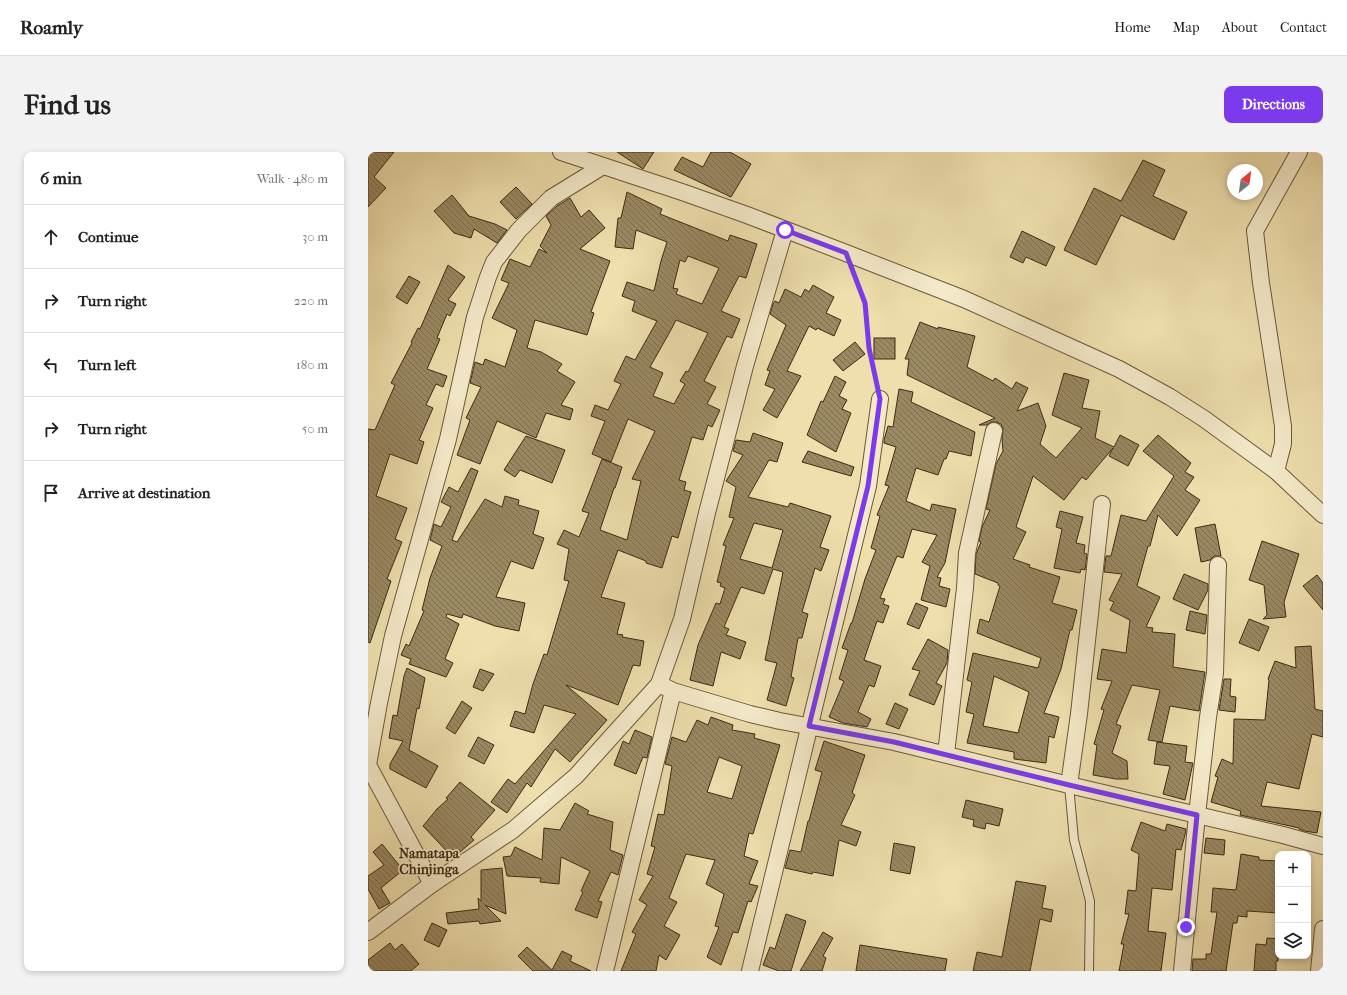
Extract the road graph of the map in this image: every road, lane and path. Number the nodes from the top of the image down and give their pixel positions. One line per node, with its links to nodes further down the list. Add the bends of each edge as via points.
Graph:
1 (561, 152): 3 (street)
2 (1299, 152): 8 (street, via 1255,231 1283,426 1283,444)
3 (603, 166): 4 (street, via 747,214); 15 (street, via 551,198 519,230 494,262 488,277 475,317 448,439 393,636)
4 (785, 230): 5 (street); 12 (street, via 745,366)
5 (846, 253): 6 (path, via 865,303 869,348); 8 (street, via 964,299 1119,369 1203,418)
6 (880, 399): 13 (street, via 868,486)
7 (994, 431): 14 (street, via 967,553)
8 (1276, 471): 10 (street)
9 (1102, 504): 16 (street, via 1080,714)
10 (1323, 515)
11 (1218, 565): 17 (street, via 1215,673)
12 (666, 688): 13 (street, via 750,714); 19 (street, via 576,776 513,830); 22 (street)
13 (809, 726): 14 (street); 23 (street)
14 (946, 754): 16 (street)
15 (368, 765): 19 (street)
16 (1069, 785): 17 (street); 24 (lane, via 1074,840 1090,901)
17 (1197, 815): 18 (street); 25 (street)
18 (1323, 846)
19 (432, 884): 21 (street)
20 (1323, 929): 26 (street)
21 (368, 932)
22 (605, 971)
23 (750, 971)
24 (1089, 971)
25 (1182, 971)
26 (1319, 971)

